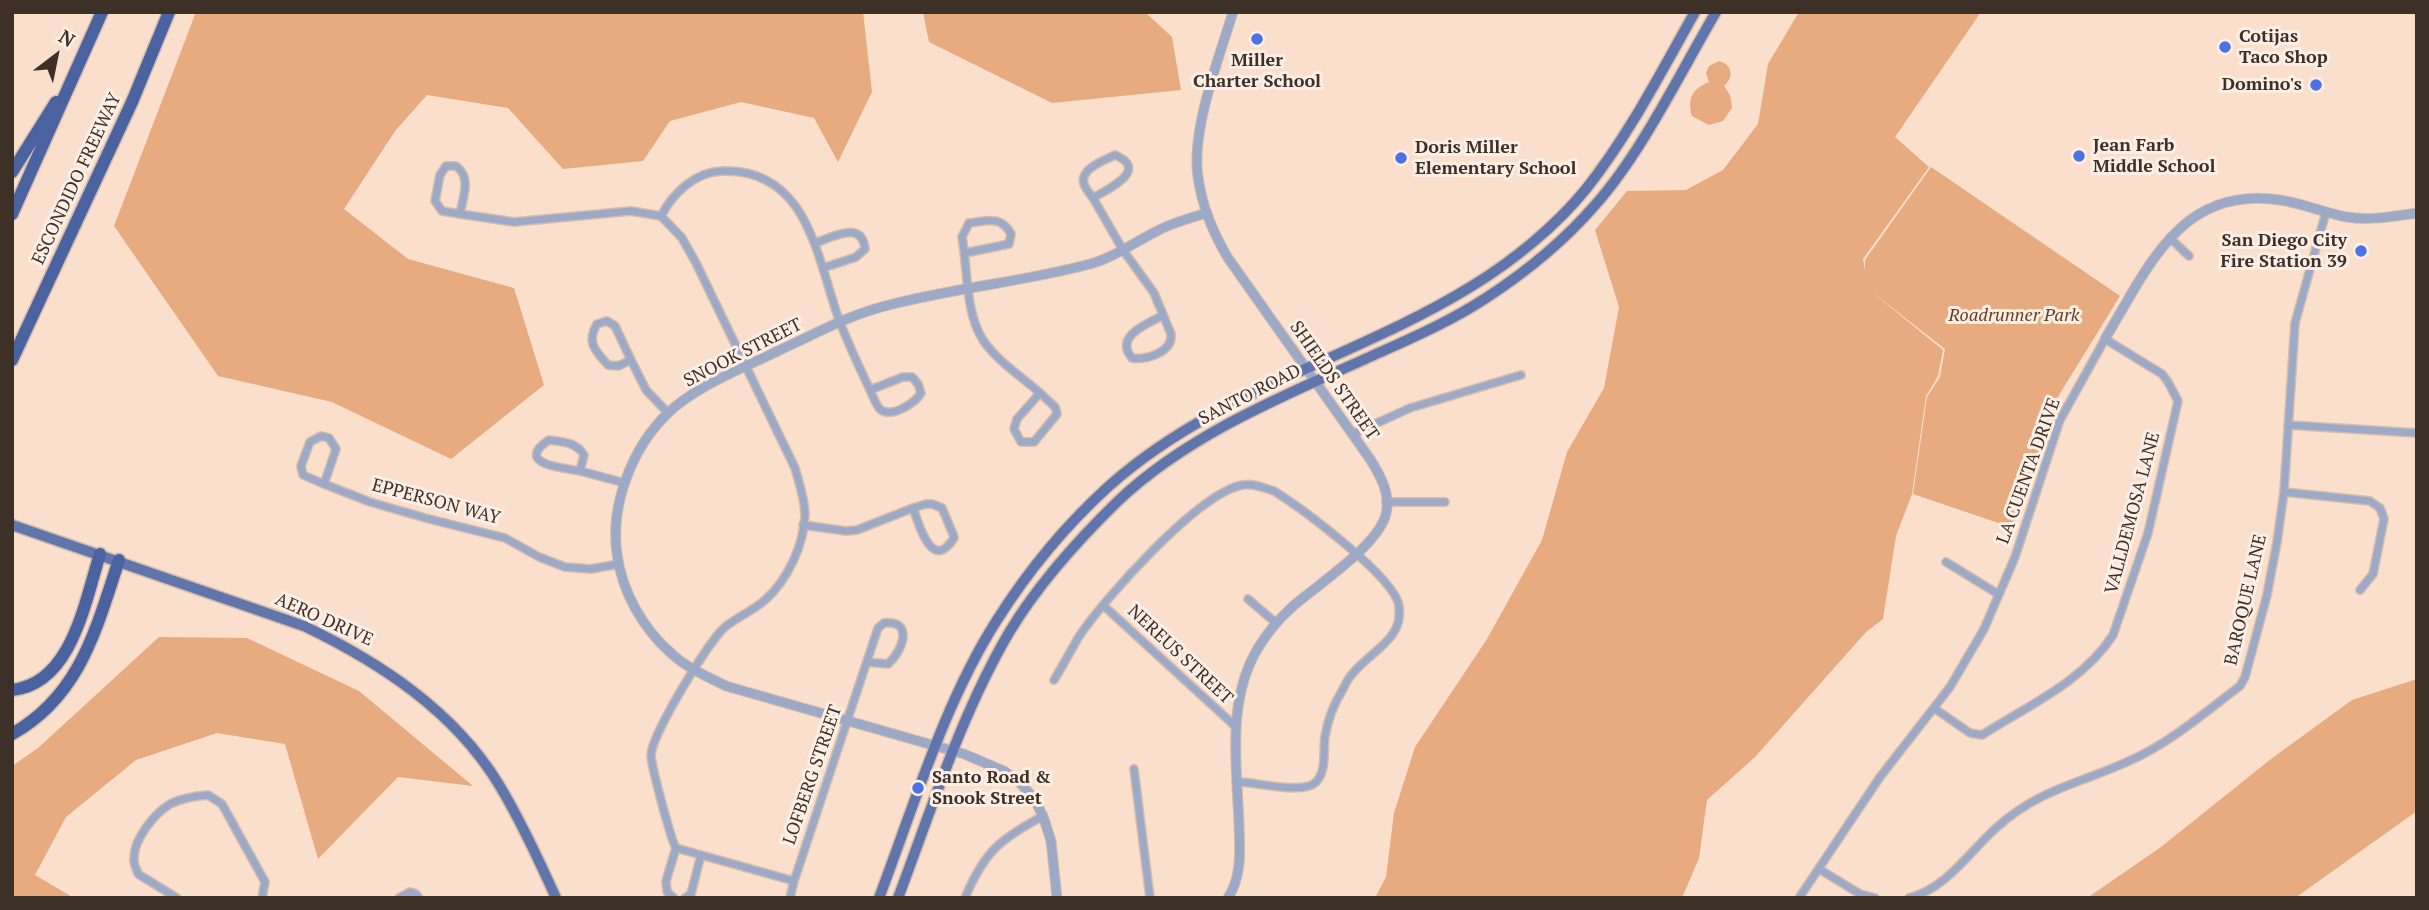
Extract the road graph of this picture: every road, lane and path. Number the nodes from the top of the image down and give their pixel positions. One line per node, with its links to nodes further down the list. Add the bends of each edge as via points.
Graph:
1 (102, 12): 6 (highway)
2 (169, 12): 25 (highway, ESCONDIDO FREEWAY)
3 (1233, 12): 10 (street, SHIELDS STREET, via 1200,134 1197,175)
4 (1695, 12): 5 (street); 28 (main road, SANTO ROAD, via 1602,169 1546,229 1473,286)
5 (1713, 17): 30 (main road, SANTO ROAD, via 1615,180 1561,240 1485,299)
6 (82, 60): 7 (highway); 12 (highway)
7 (12, 172)
8 (1093, 198): 8 (street, via 1124,179 1129,166 1125,159 1115,155 1087,171 1083,183); 17 (street)
9 (2326, 212): 11 (street, LA CUENTA DRIVE, via 2374,218); 15 (street, LA CUENTA DRIVE, via 2282,200 2221,203 2182,224); 34 (street, BAROQUE LANE, via 2295,323)
10 (1207, 213): 17 (street, SNOOK STREET, via 1159,229); 28 (street, SHIELDS STREET, via 1228,258)
11 (2417, 213)
12 (12, 214)
13 (460, 214): 13 (street, via 467,178 456,166 446,166 435,201 442,211); 14 (street, via 514,222 631,211)
14 (661, 216): 16 (street, via 674,195 693,180 713,171 742,170 779,187 794,203); 27 (street, via 682,238)
15 (2170, 238): 19 (street); 24 (street, LA CUENTA DRIVE)
16 (815, 243): 20 (street); 20 (street, via 852,231 864,241 864,249 856,257)
17 (1123, 250): 21 (street, SNOOK STREET, via 1086,266); 22 (street, via 1154,293)
18 (965, 253): 18 (street, via 1009,244 1011,234 998,220 969,223 962,237); 21 (street)
19 (2189, 256)
20 (823, 268): 23 (street)
21 (969, 288): 23 (street, SNOOK STREET, via 886,305); 32 (street, via 983,340)
22 (1162, 316): 22 (street, via 1127,340 1132,358 1142,360 1166,349 1172,340)
23 (840, 322): 27 (street, SNOOK STREET); 31 (street)
24 (2105, 339): 52 (street, LA CUENTA DRIVE, via 2060,420 2015,557); 60 (street, VALLDEMOSA LANE, via 2162,374 2178,401 2148,533 2113,635 2075,677 1982,735 1970,733)
25 (12, 360)
26 (631, 360): 26 (street, via 615,326 607,321 597,324 591,341 608,365); 33 (street, via 646,390)
27 (746, 366): 33 (street, SNOOK STREET); 45 (street, via 795,468 805,514)
28 (1305, 367): 30 (street, SHIELDS STREET); 64 (main road, SANTO ROAD, via 1188,427 1110,485 1063,532 996,621)
29 (1521, 374): 36 (street, via 1410,408)
30 (1315, 381): 36 (street, SHIELDS STREET); 65 (main road, SANTO ROAD, via 1196,442 1120,499 1056,567 1011,630)
31 (870, 390): 31 (street, via 885,413 916,401 921,393 912,377)
32 (1040, 393): 32 (street, via 1017,419 1014,429 1021,442 1034,442 1057,414)
33 (668, 413): 38 (street, SNOOK STREET, via 643,444)
34 (2288, 425): 35 (street); 40 (street, BAROQUE LANE)
35 (2417, 433)
36 (1353, 434): 41 (street, SHIELDS STREET, via 1385,486)
37 (580, 471): 37 (street, via 584,455 574,444 549,440 538,446 536,454 544,464); 38 (street)
38 (625, 483): 50 (street, SNOOK STREET, via 617,533)
39 (324, 484): 39 (street, EPPERSON WAY, via 336,449 329,438 321,436 310,442 301,466 303,475); 50 (street, EPPERSON WAY, via 370,502 505,538 565,567)
40 (2284, 492): 51 (street, via 2370,501 2380,508 2384,519 2377,560); 89 (street, BAROQUE LANE, via 2267,595 2240,686 2168,740 2029,803 1996,828 1945,880)
41 (1387, 502): 42 (street); 46 (street, via 1379,530)
42 (1445, 502)
43 (913, 508): 43 (street, via 925,542 933,550 948,547 954,538 942,508 926,504); 45 (street, via 857,530)
44 (12, 525): 47 (main road, AERO DRIVE)
45 (803, 525): 57 (street, via 780,586 726,626)
46 (1357, 553): 54 (street, via 1275,491 1244,485 1208,503 1161,542); 55 (street); 67 (street, via 1396,598 1399,624 1392,638 1352,673 1337,699 1325,737 1322,773 1317,782 1302,789)
47 (100, 554): 48 (main road, AERO DRIVE); 59 (highway, via 74,636 55,669 27,688)
48 (119, 560): 63 (highway, via 75,675 49,708); 77 (main road, AERO DRIVE, via 304,626 350,648 433,706 496,780)
49 (1947, 562): 52 (street)
50 (619, 564): 57 (street, SNOOK STREET, via 630,598 648,628 672,655)
51 (2360, 590)
52 (1998, 594): 60 (street, LA CUENTA DRIVE, via 1984,629)
53 (1248, 599): 55 (street)
54 (1104, 606): 58 (street); 62 (street, NEREUS STREET)
55 (1276, 623): 62 (street, via 1257,649 1242,684)
56 (867, 662): 56 (street, LOFBERG STREET, via 888,664 895,657 903,637 900,625 884,623 878,628); 61 (street, LOFBERG STREET)
57 (695, 671): 61 (street, SNOOK STREET, via 726,686); 69 (street, via 655,737 651,756)
58 (1054, 681)
59 (12, 690)
60 (1934, 708): 71 (street, LA CUENTA DRIVE, via 1880,777)
61 (849, 720): 64 (street, SNOOK STREET); 72 (street, LOFBERG STREET)
62 (1235, 726): 67 (street)
63 (12, 734)
64 (937, 746): 65 (street, SNOOK STREET); 81 (main road, SANTO ROAD)
65 (953, 751): 68 (street, SNOOK STREET, via 1018,781); 82 (main road, SANTO ROAD)
66 (1134, 769): 85 (street)
67 (1237, 782): 86 (street, via 1240,859)
68 (1043, 816): 83 (street, via 990,852); 84 (street, SNOOK STREET, via 1051,841)
69 (676, 848): 70 (street); 78 (street, via 666,881 667,892)
70 (702, 855): 72 (street); 79 (street, via 691,894)
71 (1819, 869): 87 (street, LA CUENTA DRIVE); 88 (street)
72 (794, 881): 80 (street, LOFBERG STREET)
73 (177, 898): 74 (street, via 138,874 133,859 152,820 169,805 208,795 222,804 265,881)
74 (262, 898)
75 (399, 898): 76 (street, via 410,892)
76 (419, 898)
77 (556, 898)
78 (674, 898)
79 (685, 898)
80 (790, 898)
81 (879, 898)
82 (898, 898)
83 (965, 898)
84 (1057, 898)
85 (1150, 898)
86 (1228, 898)
87 (1799, 898)
88 (1875, 898)
89 (1909, 898)

